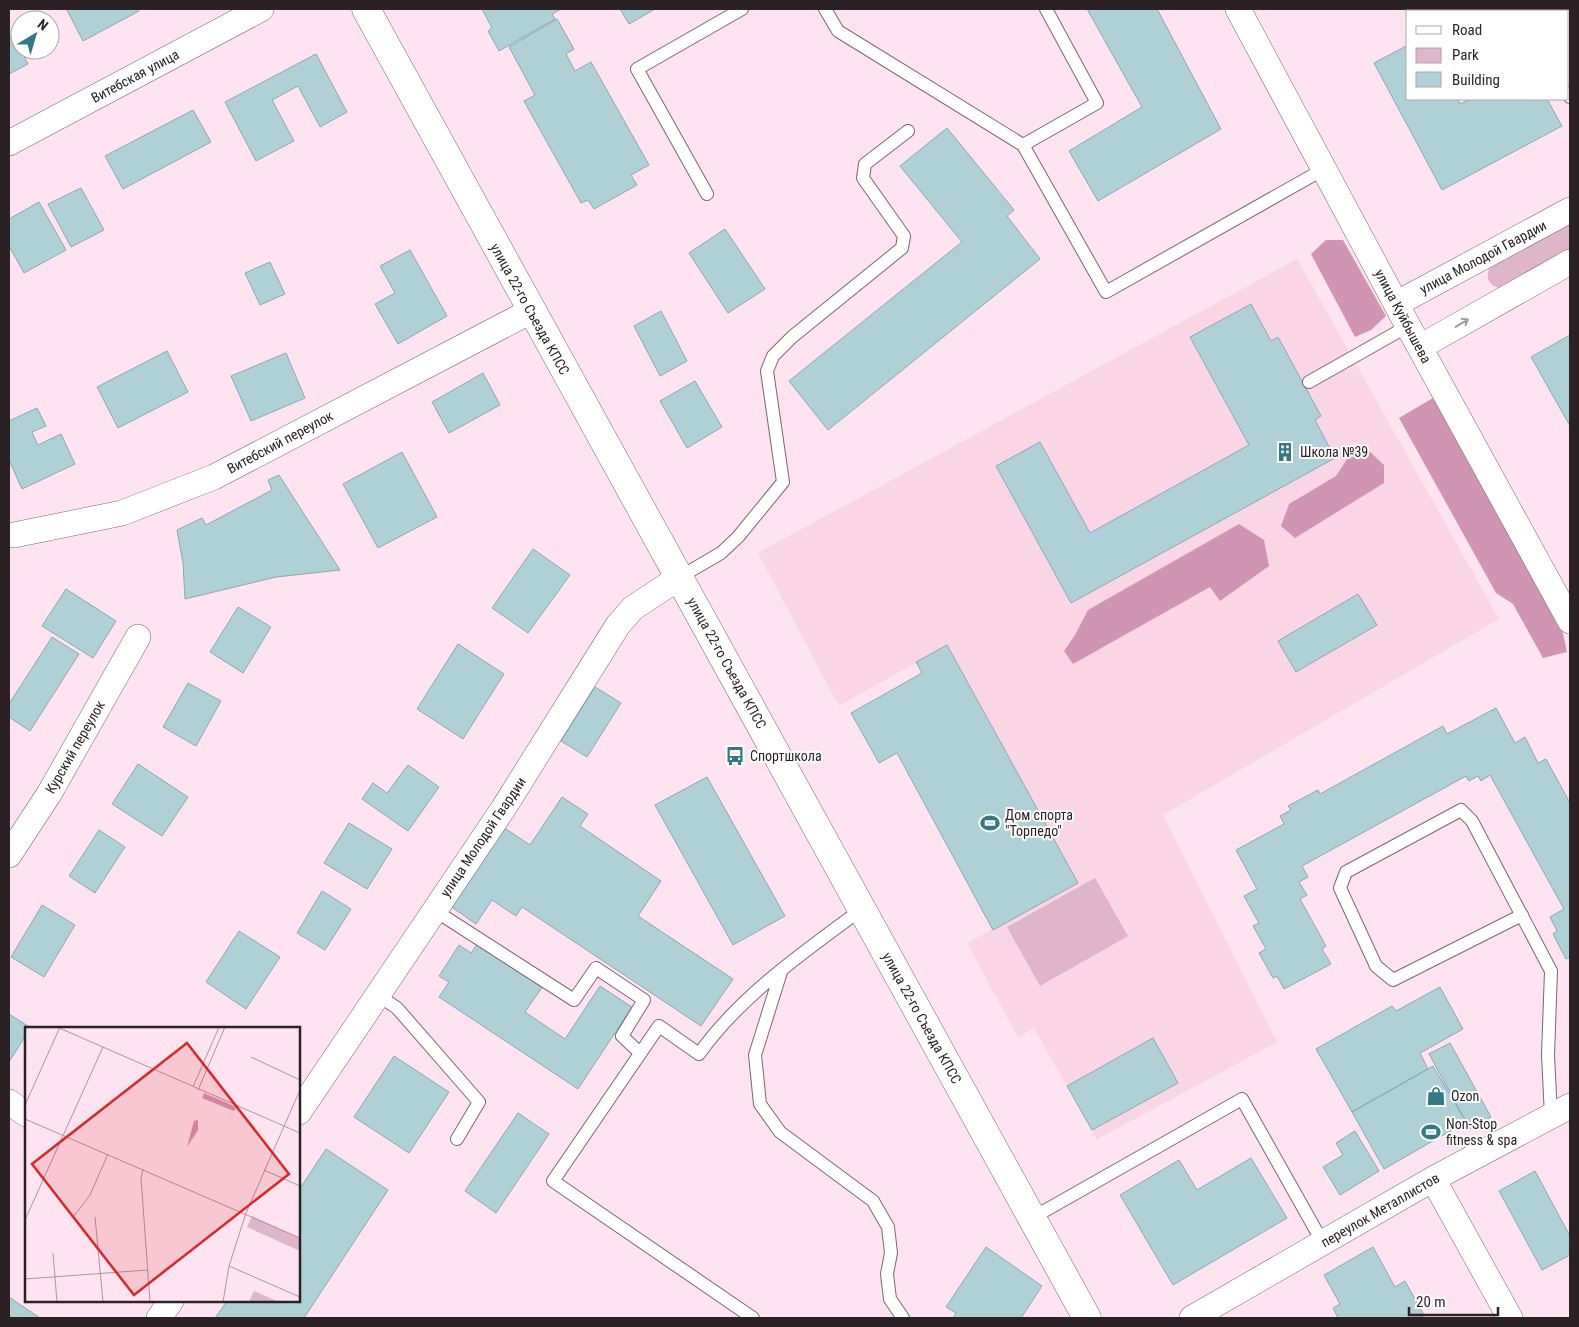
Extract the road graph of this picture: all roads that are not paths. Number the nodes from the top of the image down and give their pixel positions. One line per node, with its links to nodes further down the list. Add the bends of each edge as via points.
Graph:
1 (261, 9): 8 (street, Витебская улица)
2 (366, 9): 15 (main road, улица 22-го Съезда КПСС)
3 (742, 9): 11 (lane, via 637,69)
4 (825, 9): 9 (lane, via 838,31)
5 (1046, 9): 9 (lane, via 1097,103)
6 (1238, 9): 10 (street, улица Куйбышева)
7 (908, 131): 19 (lane, via 865,164 863,178 904,236 902,248 792,337 773,356 767,371 784,482 720,553)
8 (9, 142)
9 (1023, 145): 10 (lane, via 1106,292)
10 (1324, 169): 14 (street, улица Куйбышева)
11 (706, 194)
12 (1570, 210): 14 (street, улица Молодой Гвардии)
13 (1570, 262): 16 (street, one-way to 13)
14 (1396, 304): 16 (street, улица Куйбышева)
15 (531, 312): 18 (street, Витебский переулок, via 214,477 122,513); 19 (main road, улица 22-го Съезда КПСС)
16 (1414, 337): 17 (lane); 20 (street, улица Куйбышева)
17 (1309, 382)
18 (14, 535)
19 (680, 577): 23 (main road, улица 22-го Съезда КПСС); 24 (street, улица Молодой Гвардии, via 633,608 618,624 503,808)
20 (1570, 621)
21 (138, 637): 22 (street, Курский переулок, via 49,794)
22 (9, 855)
23 (862, 909): 26 (lane); 35 (main road, улица 22-го Съезда КПСС)
24 (434, 910): 27 (street, улица Молодой Гвардии); 28 (lane, via 574,1000 596,968 644,1000 622,1036)
25 (1522, 914): 25 (lane, via 1393,980 1376,966 1340,888 1346,872 1461,810 1472,821); 31 (lane, via 1551,971 1548,1055)
26 (781, 972): 28 (lane, via 747,999 712,1036 700,1054 659,1026); 40 (lane, via 755,1055 760,1104 780,1132 873,1201 888,1227 890,1299)
27 (376, 994): 30 (street, улица Молодой Гвардии); 33 (lane, via 397,1008 479,1102)
28 (640, 1053): 39 (lane, via 553,1181)
29 (9, 1102): 32 (street)
30 (300, 1110)
31 (1561, 1111): 34 (street, переулок Металлистов)
32 (25, 1113)
33 (457, 1139)
34 (1433, 1179): 36 (street, переулок Металлистов); 43 (street)
35 (1032, 1218): 36 (lane, via 1242,1099); 41 (main road, улица 22-го Съезда КПСС)
36 (1323, 1243): 42 (street, переулок Металлистов)
37 (170, 1302): 38 (street)
38 (159, 1318)
39 (753, 1318)
40 (903, 1318)
41 (1088, 1318)
42 (1192, 1318)
43 (1510, 1318)

